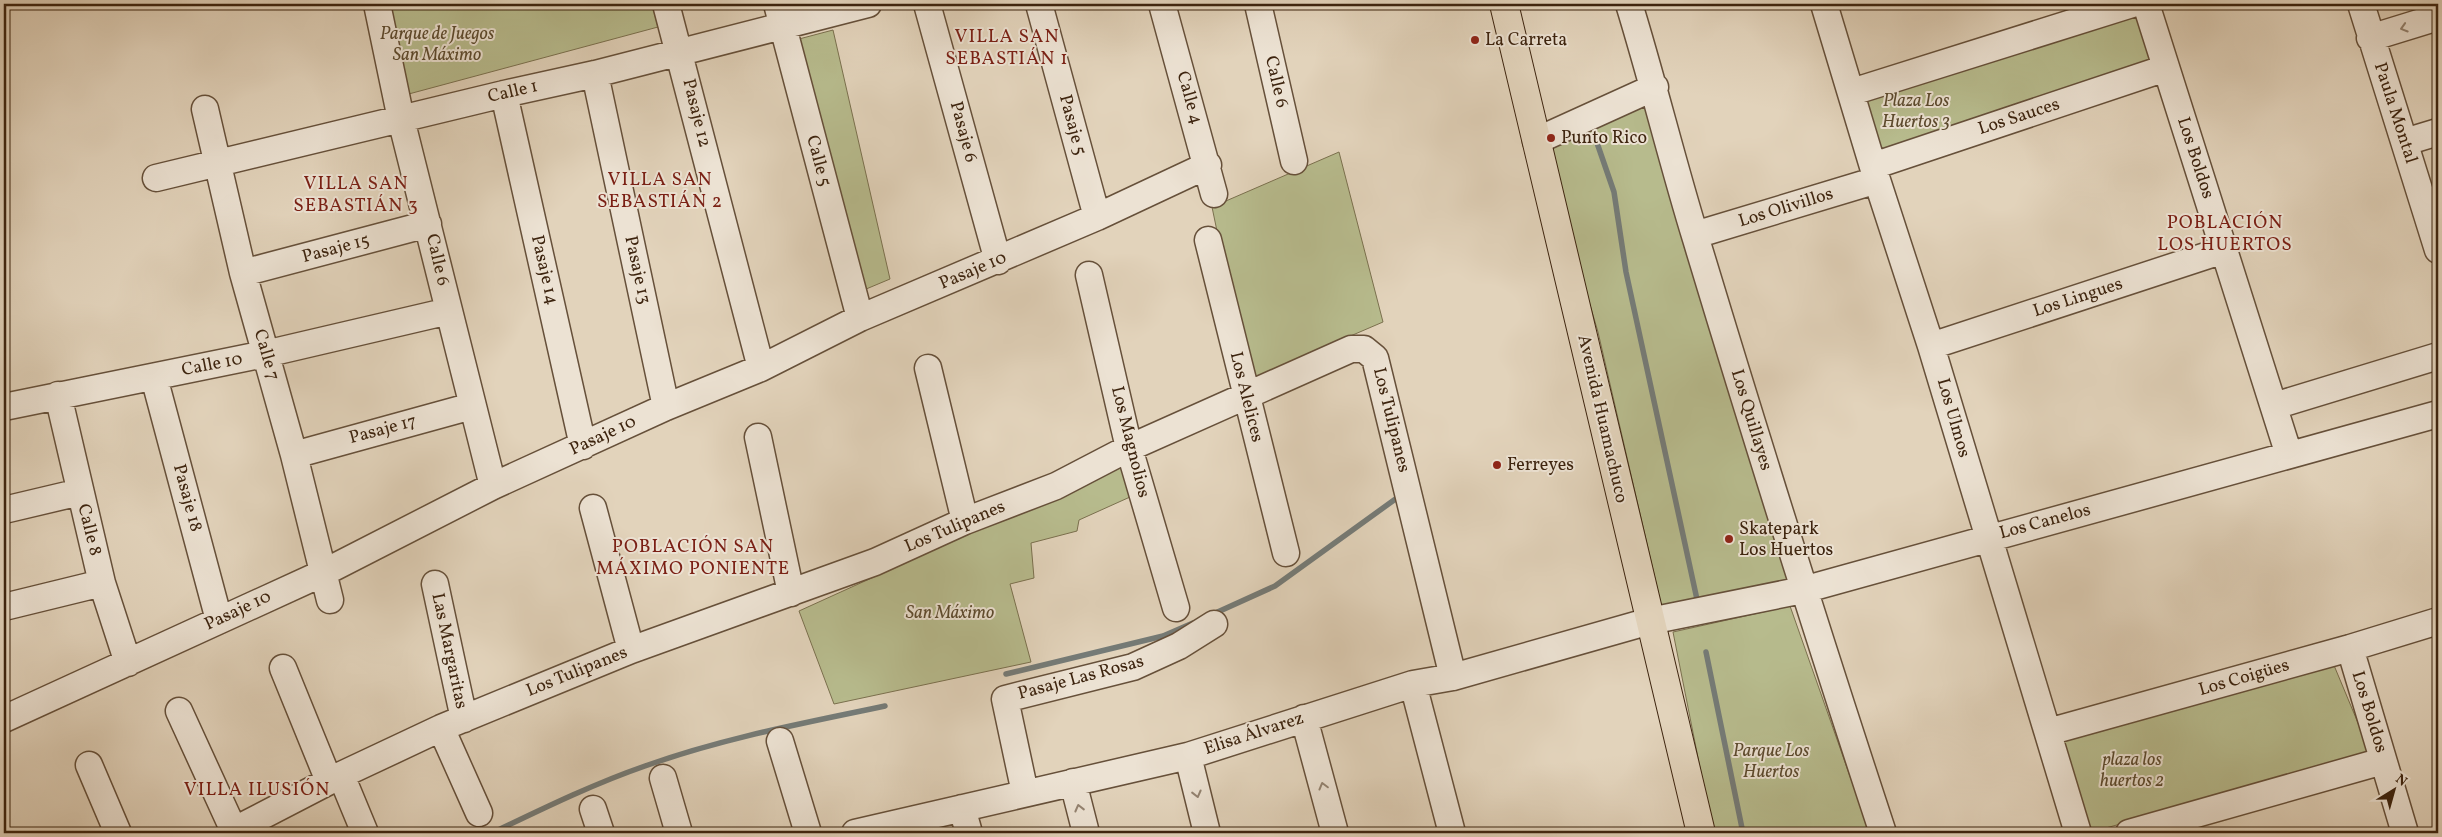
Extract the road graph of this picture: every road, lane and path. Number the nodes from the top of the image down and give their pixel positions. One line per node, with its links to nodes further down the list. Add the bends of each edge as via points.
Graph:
1 (377, 4): 24 (street, Calle 6)
2 (666, 4): 17 (street, Pasaje 12)
3 (868, 4): 14 (street, Calle 1)
4 (927, 4): 40 (street, Pasaje 6)
5 (1040, 4): 34 (street, Pasaje 5)
6 (1162, 4): 30 (street, Calle 4)
7 (1258, 4): 28 (street, Calle 6)
8 (1504, 4): 26 (main road, Avenida Huamachuco)
9 (1629, 4): 20 (street, Los Quillayes)
10 (1824, 4): 21 (street, Los Ulmos)
11 (2132, 4): 21 (street)
12 (2146, 4): 18 (street, Los Boldos)
13 (2361, 4): 16 (street, Paula Montal)
14 (779, 14): 17 (street, Calle 1); 44 (street, Calle 5)
15 (2438, 18): 16 (street, one-way to 16)
16 (2370, 38): 27 (street, Paula Montal)
17 (680, 51): 19 (street, Calle 1); 48 (street, Pasaje 12)
18 (2166, 68): 31 (street, Los Sauces); 38 (street, Los Boldos)
19 (595, 74): 22 (street, Calle 1); 56 (street, Pasaje 13)
20 (1655, 87): 26 (street); 36 (street, Los Quillayes)
21 (1852, 92): 31 (street, Los Ulmos)
22 (504, 94): 24 (street, Calle 1); 59 (street, Pasaje 14)
23 (205, 109): 29 (street, Calle 7)
24 (401, 119): 29 (street, Calle 1); 35 (street, Calle 6)
25 (2438, 132): 27 (street)
26 (1536, 141): 79 (main road, Avenida Huamachuco)
27 (2405, 142): 39 (street, Paula Montal)
28 (1294, 161)
29 (218, 162): 32 (street, Calle 1); 41 (street, Calle 7)
30 (1208, 165): 33 (street, Calle 4); 34 (street, Pasaje 10)
31 (1875, 173): 36 (street, Los Olivillos); 45 (street, Los Ulmos)
32 (156, 178)
33 (1214, 194)
34 (1097, 217): 40 (street, Pasaje 10)
35 (428, 224): 41 (street, Pasaje 15); 43 (street, Calle 6)
36 (1695, 236): 73 (street, Los Quillayes)
37 (1208, 240): 52 (street, Los Alelices)
38 (2224, 250): 45 (street, Los Lingues); 54 (street, Los Boldos)
39 (2438, 250)
40 (998, 261): 44 (street, Pasaje 10)
41 (243, 274): 46 (street, Calle 7)
42 (1089, 275): 60 (street, Los Magnolios)
43 (449, 311): 46 (street, Calle 10); 53 (street, Calle 6)
44 (860, 318): 48 (street, Pasaje 10)
45 (1931, 346): 68 (street, Los Ulmos)
46 (265, 354): 50 (street, Calle 10); 61 (street, Calle 7)
47 (2438, 356): 54 (street)
48 (761, 368): 56 (street, Pasaje 10)
49 (928, 368): 67 (street)
50 (154, 377): 51 (street, Calle 10); 78 (street, Pasaje 18)
51 (58, 395): 55 (street, Calle 10); 64 (street, Calle 8)
52 (1246, 397): 60 (street, Los Tulipanes); 69 (street, Los Alelices); 86 (street, Los Tulipanes, via 1351,349 1364,349 1375,358)
53 (472, 406): 61 (street, Pasaje 17); 63 (street, Calle 6)
54 (2274, 406): 62 (street, Los Boldos)
55 (4, 407)
56 (666, 407): 59 (street, Pasaje 10)
57 (2438, 414): 62 (street, Los Canelos)
58 (758, 436): 74 (street)
59 (583, 446): 63 (street, Pasaje 10)
60 (1129, 448): 67 (street, Los Tulipanes, via 1056,486); 77 (street, Los Magnolios)
61 (294, 455): 70 (street, Calle 7)
62 (2289, 455): 68 (street, Los Canelos)
63 (494, 486): 70 (street, Pasaje 10)
64 (80, 492): 66 (street); 71 (street, Calle 8)
65 (594, 508): 83 (street)
66 (4, 510)
67 (965, 521): 74 (street, Los Tulipanes, via 875,562)
68 (1988, 537): 73 (street, Los Canelos); 92 (street, Los Ulmos)
69 (1286, 553)
70 (324, 572): 75 (street, Calle 7); 78 (street, Pasaje 10)
71 (102, 583): 76 (street); 84 (street, Calle 8)
72 (435, 584): 91 (street, Las Margaritas)
73 (1803, 590): 79 (street, Los Canelos); 115 (street, Los Quillayes)
74 (791, 593): 83 (street, Los Tulipanes)
75 (330, 600)
76 (4, 607)
77 (1176, 608)
78 (219, 620): 84 (street, Pasaje 10)
79 (1650, 621): 86 (street, Elisa Álvarez); 114 (main road, Avenida Huamachuco)
80 (2438, 621): 82 (street, Los Coigües)
81 (1214, 624): 100 (street, Pasaje Las Rosas, via 1179,646 1133,668 1005,699)
82 (2350, 648): 92 (street, Los Coigües); 95 (street, Los Boldos)
83 (631, 650): 91 (street, Los Tulipanes)
84 (128, 663): 90 (street, Pasaje 10)
85 (283, 668): 97 (street)
86 (1453, 677): 87 (street, Elisa Álvarez)
87 (1413, 684): 89 (street, Elisa Álvarez); 113 (street)
88 (180, 711): 103 (street)
89 (1304, 718): 94 (street, Elisa Álvarez); 112 (street, one-way to 89)
90 (4, 719)
91 (452, 723): 97 (street, Los Tulipanes); 102 (street, Las Margaritas)
92 (2048, 732): 116 (street, Los Ulmos)
93 (780, 741): 107 (street)
94 (1188, 756): 99 (street, Elisa Álvarez); 111 (street, one-way to 111)
95 (2384, 761): 117 (street); 118 (street, Los Boldos)
96 (89, 765): 104 (street)
97 (335, 778): 103 (street, Los Tulipanes); 105 (street)
98 (663, 778): 106 (street)
99 (1073, 782): 100 (street, Elisa Álvarez); 110 (street, one-way to 99)
100 (1026, 793): 101 (street, Elisa Álvarez)
101 (962, 808): 108 (street, Elisa Álvarez); 109 (street)
102 (479, 813)
103 (238, 831)
104 (118, 833)
105 (365, 833)
106 (679, 833)
107 (808, 833)
108 (855, 833)
109 (969, 833)
110 (1086, 833)
111 (1206, 833)
112 (1335, 833)
113 (1452, 833)
114 (1702, 833)
115 (1883, 833)
116 (2078, 833)
117 (2129, 833)
118 (2405, 833)

